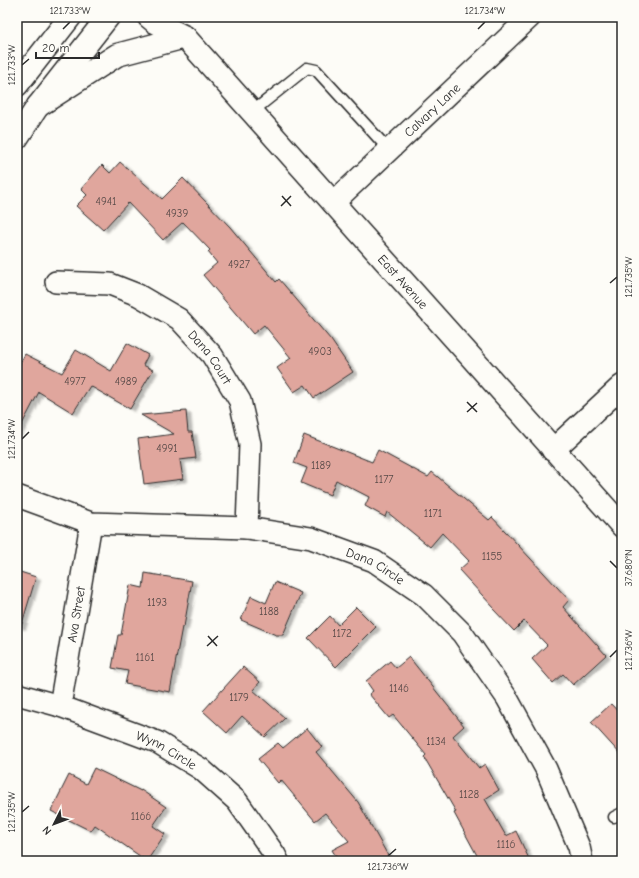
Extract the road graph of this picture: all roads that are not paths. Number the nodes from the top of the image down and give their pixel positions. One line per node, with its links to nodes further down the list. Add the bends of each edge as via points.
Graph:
1 (70, 17): 6 (main road)
2 (108, 17): 7 (main road)
3 (149, 17): 5 (main road, East Avenue, via 155,22)
4 (530, 17): 10 (street, Calvary Lane)
5 (182, 27): 7 (main road, via 117,55); 8 (main road, East Avenue)
6 (17, 85)
7 (38, 106): 9 (main road)
8 (252, 112): 10 (lane, via 307,68 316,70); 11 (main road, East Avenue)
9 (17, 138)
10 (389, 150): 11 (street, Calvary Lane)
11 (333, 203): 14 (main road, East Avenue)
12 (56, 282): 18 (street, Dana Court, via 110,284 138,295 179,318 212,355 240,401 250,444)
13 (622, 386): 14 (main road)
14 (553, 450): 17 (main road, East Avenue)
15 (17, 496): 16 (street, Dana Circle)
16 (91, 522): 18 (street, Dana Circle); 20 (street, Ava Street)
17 (622, 526)
18 (247, 528): 22 (street, Dana Circle, via 311,538 374,561 424,595 462,633 507,698 546,769 579,847)
19 (17, 694): 20 (street, Wynn Circle)
20 (60, 706): 21 (street, Wynn Circle, via 157,742 201,769 237,801)
21 (278, 861)
22 (582, 861)

